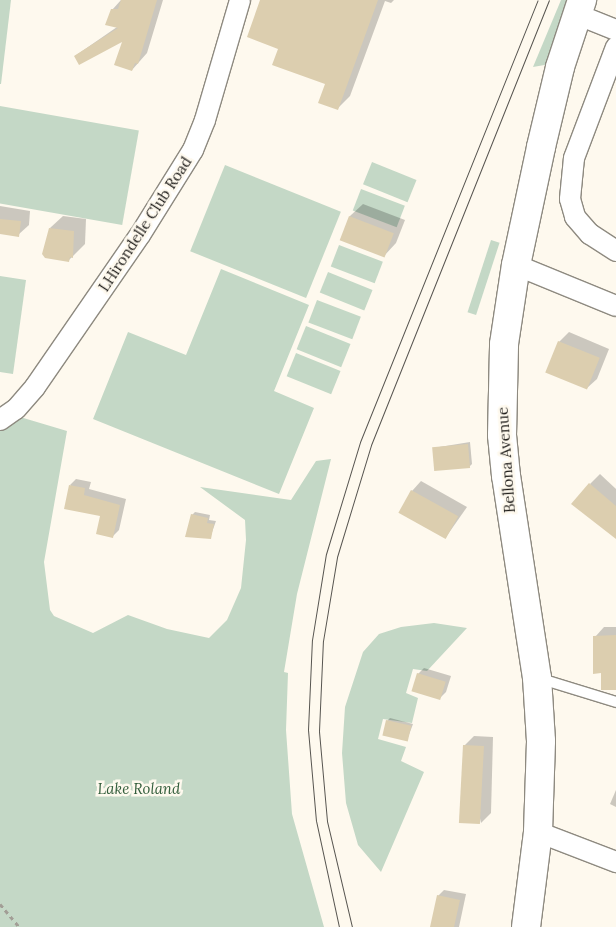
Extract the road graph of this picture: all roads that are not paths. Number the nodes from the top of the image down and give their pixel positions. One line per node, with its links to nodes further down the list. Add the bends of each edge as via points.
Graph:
1 (240, 0): 8 (street, LHirondelle Club Road, via 211,101 193,150 140,236 36,386 16,410)
2 (579, 7): 3 (street); 6 (main road, Bellona Avenue, via 558,76)
3 (616, 30)
4 (616, 47): 5 (street, via 574,158 570,200 575,217 590,234)
5 (616, 251)
6 (516, 265): 7 (street); 9 (main road, Bellona Avenue, via 504,344 502,435 512,530)
7 (616, 306)
8 (0, 420)
9 (537, 678): 10 (lane); 11 (main road, Bellona Avenue, via 541,741)
10 (616, 702)
11 (538, 832): 12 (street); 13 (main road, Bellona Avenue)
12 (616, 862)
13 (526, 927)

